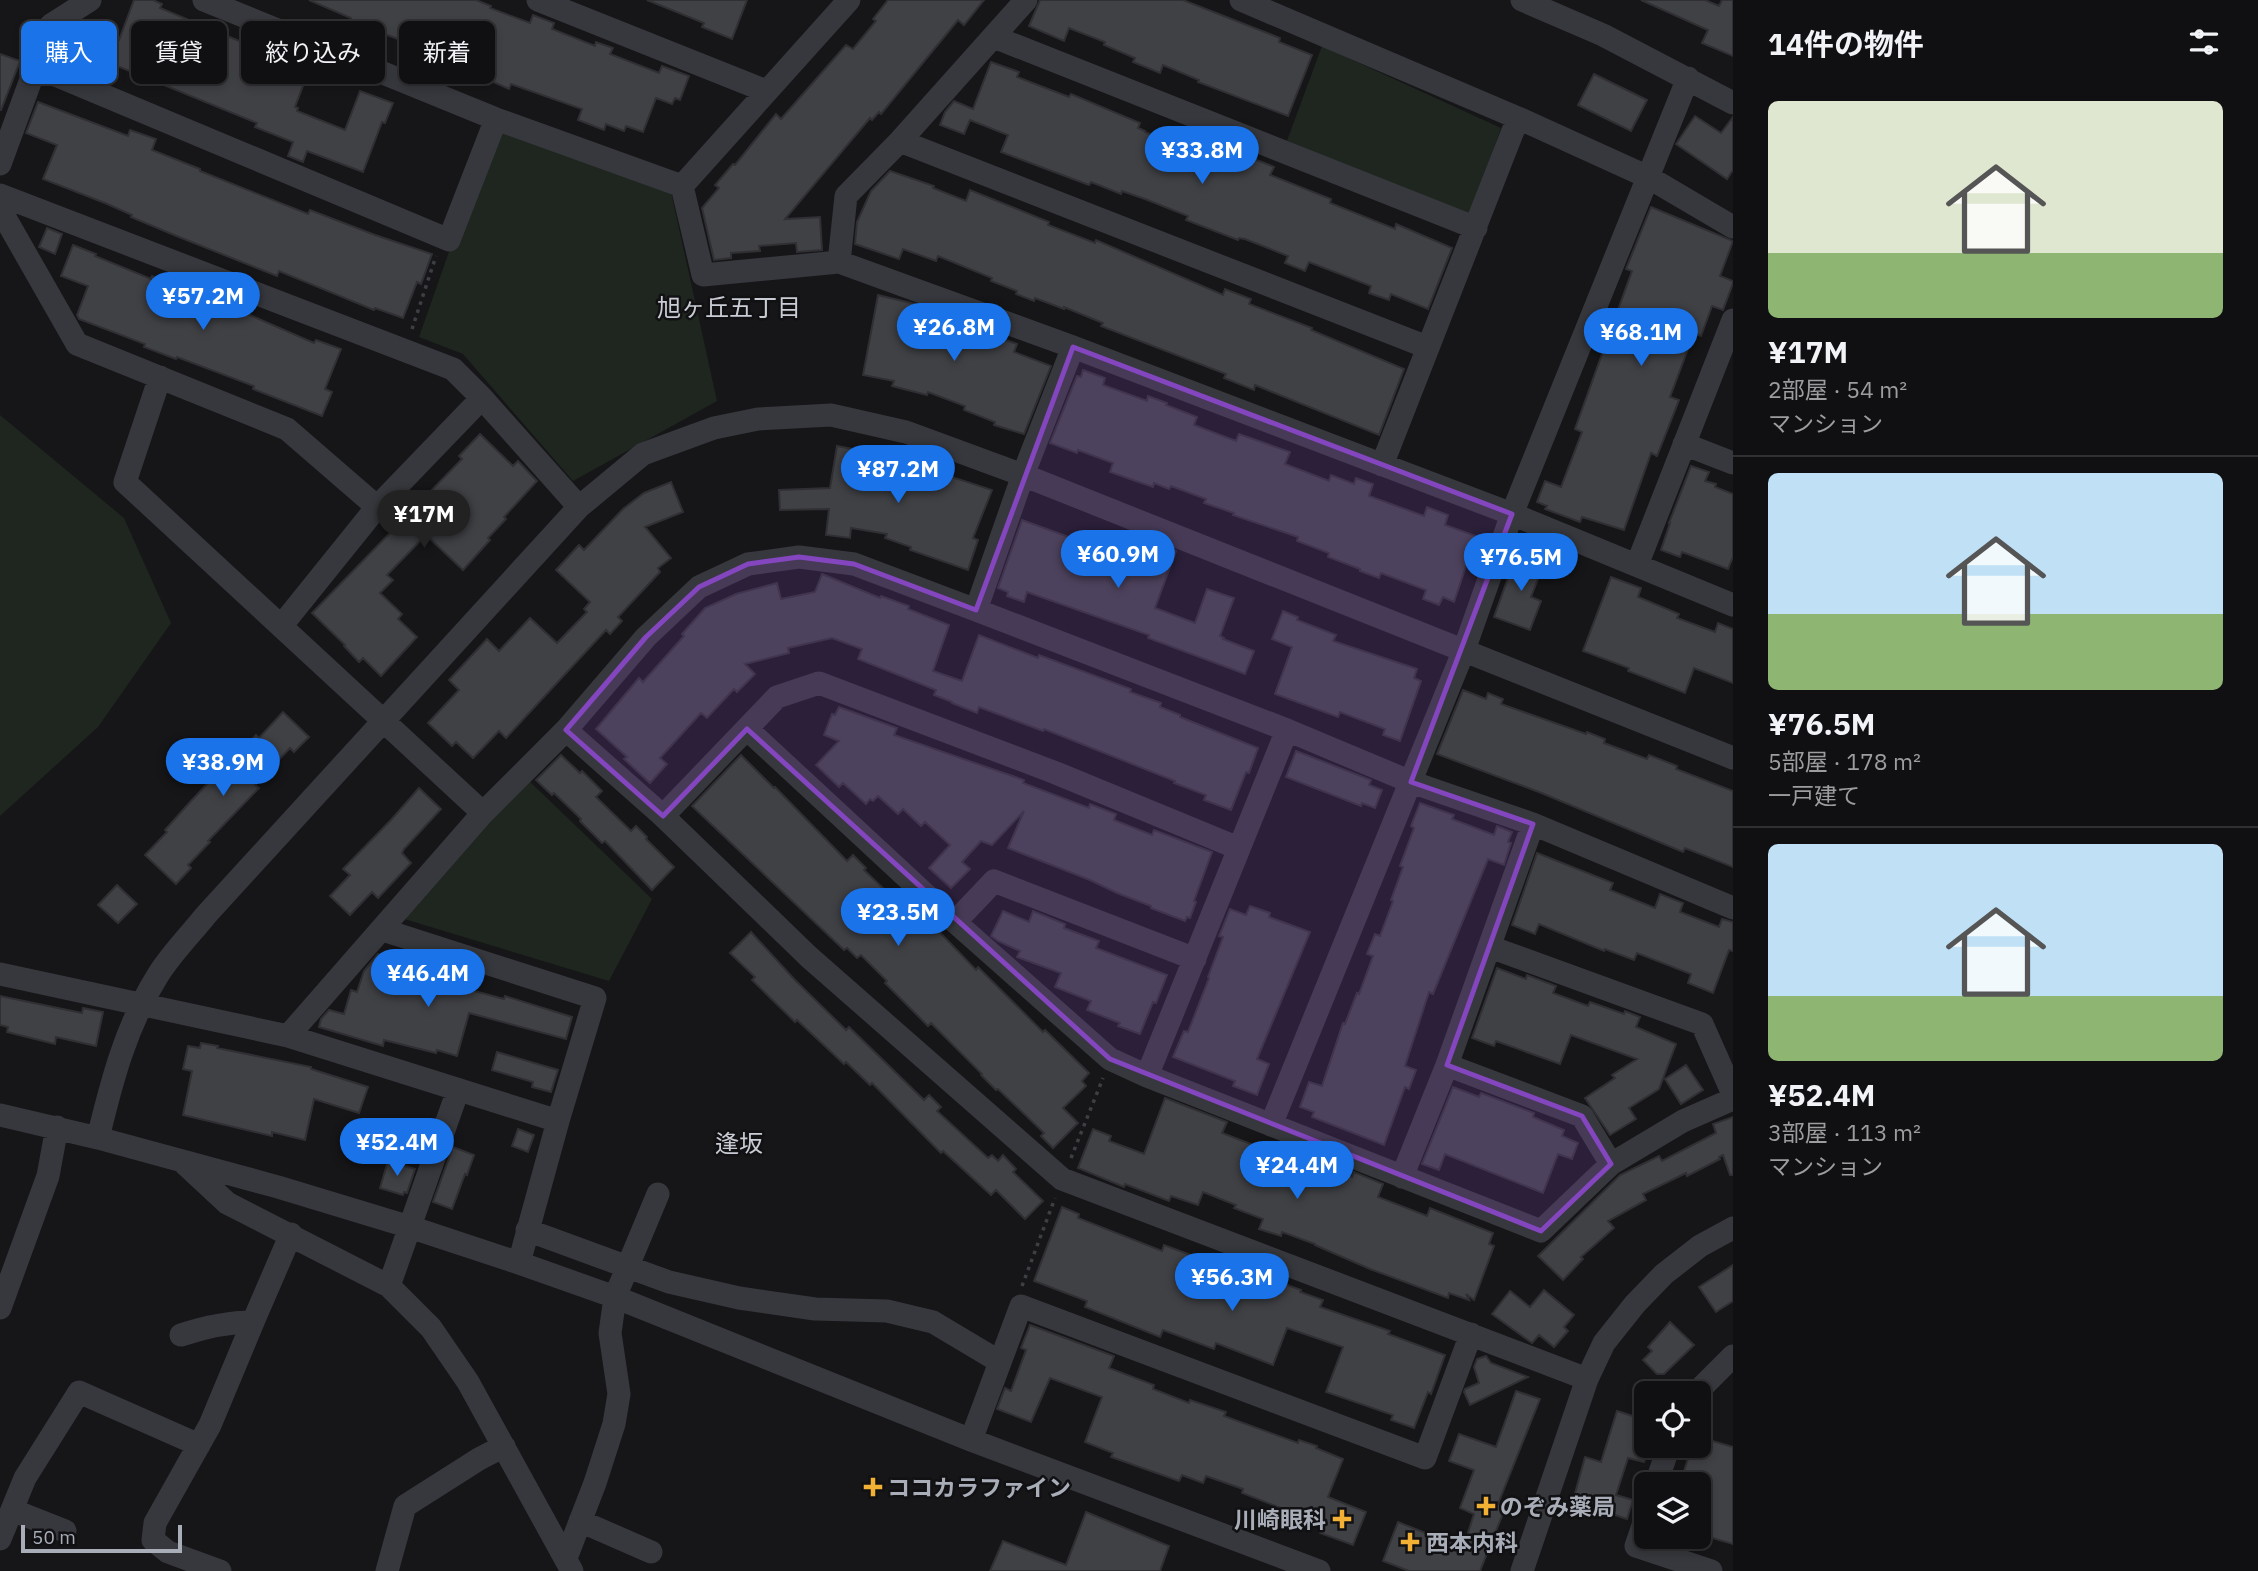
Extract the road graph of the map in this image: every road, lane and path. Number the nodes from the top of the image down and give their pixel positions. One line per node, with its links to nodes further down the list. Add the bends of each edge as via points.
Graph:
1 (90, 0): 8 (street)
2 (204, 0): 17 (street)
3 (538, 0): 13 (street)
4 (849, 0): 13 (street)
5 (1026, 0): 9 (street)
6 (1241, 0): 16 (street)
7 (1522, 0): 10 (street)
8 (57, 21)
9 (994, 37): 18 (street); 24 (street)
10 (1688, 78): 14 (street); 20 (street)
11 (25, 84): 15 (street)
12 (77, 84): 26 (street)
13 (766, 91): 21 (street)
14 (1733, 103)
15 (9, 109): 19 (street)
16 (1518, 118): 20 (street); 24 (street)
17 (496, 119): 21 (street); 26 (street, via 449,240)
18 (900, 141): 27 (street, via 846,196); 30 (street)
19 (0, 164)
20 (1648, 177): 25 (street); 40 (street)
21 (682, 186): 27 (street, via 703,275)
22 (0, 195): 31 (street)
23 (0, 209): 32 (street, via 77,344)
24 (1476, 228): 30 (street)
25 (1733, 228)
26 (443, 237): 31 (path)
27 (839, 262): 29 (street)
28 (1733, 320): 34 (street)
29 (1073, 347): 36 (street); 37 (street)
30 (1427, 347): 36 (street)
31 (405, 351): 33 (street, via 453,369)
32 (160, 377): 38 (street, via 287,429); 44 (street, via 125,482)
33 (482, 398): 38 (street); 39 (street)
34 (1684, 444): 35 (street); 41 (street)
35 (1733, 463)
36 (1382, 465): 40 (street)
37 (1023, 475): 39 (street, via 906,432 831,415 758,419 714,428 643,454); 43 (street); 45 (street)
38 (377, 507): 44 (street)
39 (579, 508): 46 (street)
40 (1512, 514): 41 (street); 45 (street)
41 (1637, 565): 42 (street)
42 (1733, 605)
43 (976, 610): 48 (street, via 854,564 799,557 748,564 699,587 646,638); 49 (street)
44 (282, 625): 46 (street)
45 (1464, 650): 50 (street); 51 (street)
46 (385, 721): 52 (street); 62 (street, via 206,915 159,973)
47 (747, 729): 53 (street); 55 (street, via 777,697 819,684 1056,773); 57 (street)
48 (566, 730): 52 (street); 53 (street)
49 (1287, 730): 51 (street); 55 (street)
50 (1733, 758)
51 (1411, 782): 54 (street); 70 (street)
52 (483, 813): 58 (street)
53 (663, 816): 87 (street, via 809,957 1062,1179)
54 (1533, 824): 56 (street); 59 (street)
55 (1238, 848): 60 (street)
56 (1733, 908)
57 (955, 922): 60 (street, via 994,880); 65 (street, via 1110,1059)
58 (383, 930): 63 (street); 69 (street, via 595,998)
59 (1490, 947): 64 (street); 67 (street, via 1702,1024)
60 (1195, 959): 65 (street)
61 (0, 974): 62 (street)
62 (141, 1004): 63 (street); 72 (street, via 118,1059)
63 (288, 1036): 66 (street)
64 (1447, 1065): 74 (street, via 1582,1116); 75 (street)
65 (1147, 1076): 70 (street)
66 (458, 1090): 69 (street); 77 (street)
67 (1733, 1096): 74 (street)
68 (0, 1115): 71 (street)
69 (558, 1121): 79 (street)
70 (1270, 1125): 75 (street)
71 (57, 1127): 72 (street); 85 (street, via 48,1176)
72 (98, 1138): 73 (street)
73 (181, 1161): 77 (street); 80 (street, via 227,1203)
74 (1611, 1164): 75 (street, via 1541,1231)
75 (1402, 1177)
76 (658, 1194): 82 (street)
77 (410, 1227): 81 (street); 83 (street)
78 (1733, 1228): 91 (street, via 1664,1274 1604,1343)
79 (527, 1230): 81 (street); 82 (street)
80 (291, 1234): 83 (street); 86 (street)
81 (519, 1263): 84 (street)
82 (628, 1266): 84 (street); 90 (street, via 669,1282 739,1298 815,1309 887,1311 933,1322)
83 (389, 1286): 95 (street, via 432,1328)
84 (615, 1297): 93 (street); 97 (street, via 610,1333 619,1394 614,1424)
85 (0, 1308)
86 (253, 1322): 88 (street, via 211,1325); 94 (street)
87 (1471, 1334): 90 (street, via 1425,1458 1021,1307); 91 (street)
88 (181, 1335)
89 (1733, 1356): 92 (street)
90 (1000, 1362): 93 (street)
91 (1587, 1379): 106 (street)
92 (1708, 1381)
93 (971, 1440): 105 (street)
94 (199, 1445): 96 (street, via 79,1392 25,1478); 103 (street, via 155,1523 153,1540 168,1552)
95 (504, 1446): 102 (street); 104 (street, via 405,1506)
96 (12, 1510): 98 (street); 99 (street)
97 (580, 1521): 101 (street); 102 (street)
98 (65, 1531)
99 (0, 1539)
100 (1645, 1549): 107 (street)
101 (651, 1552)
102 (569, 1565)
103 (220, 1571)
104 (387, 1571)
105 (1319, 1571)
106 (1522, 1571)
107 (1711, 1571)

